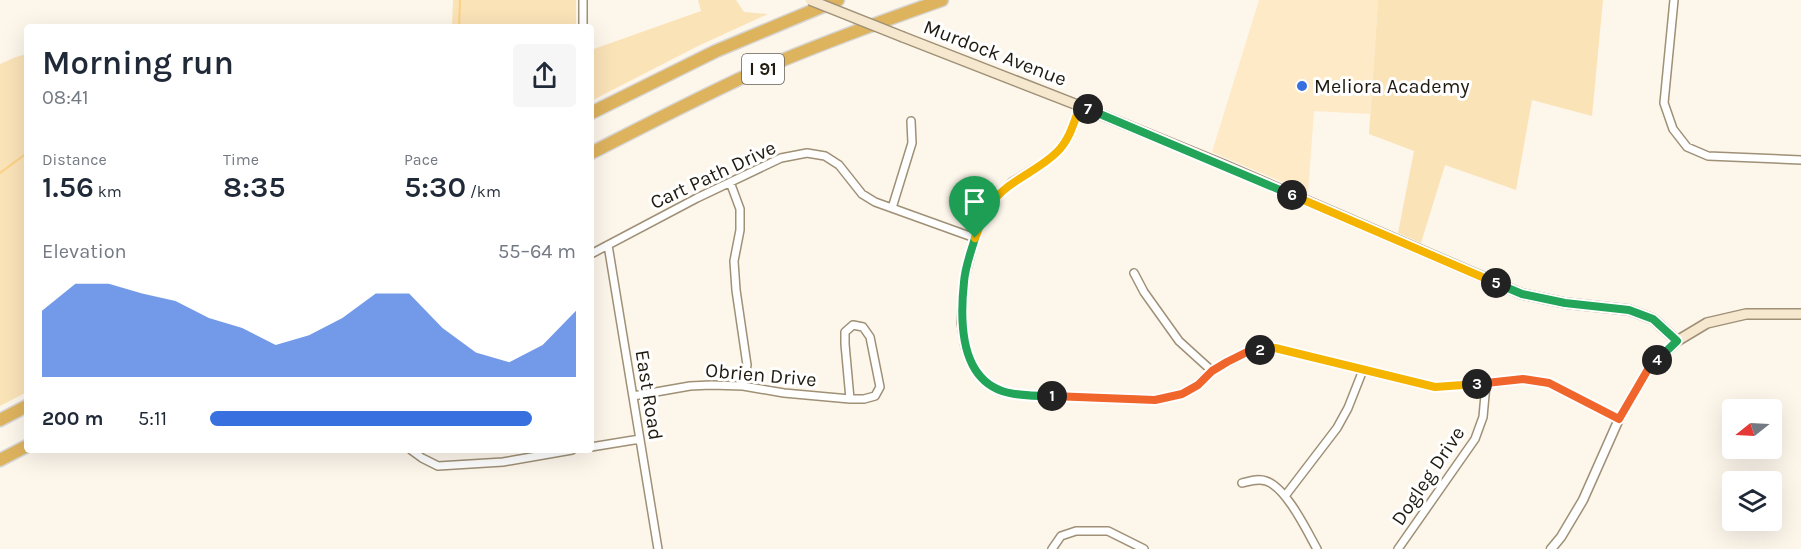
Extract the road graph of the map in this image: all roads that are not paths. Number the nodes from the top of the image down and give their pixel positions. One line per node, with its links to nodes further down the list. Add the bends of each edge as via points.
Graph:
1 (583, 0): 6 (street)
2 (810, 0): 7 (main road, Murdock Avenue, bridge)
3 (838, 0): 8 (highway, I 91, via 708,55)
4 (942, 0): 10 (highway, I 91, via 749,75)
5 (1674, 0): 11 (street, via 1664,103 1673,129 1687,147 1708,156)
6 (583, 24)
7 (1080, 106): 14 (street, via 1070,134 1058,151 1012,182 990,204); 19 (main road, Murdock Avenue, via 1522,294 1629,310 1653,319)
8 (594, 112)
9 (911, 121): 13 (street, via 912,143)
10 (594, 151)
11 (1801, 160)
12 (730, 182): 13 (street, Cart Path Drive, via 781,158 807,153 825,156 839,165 862,194); 15 (street, Cart Path Drive); 23 (street, via 740,209 734,261 747,365)
13 (892, 208): 14 (street, Cart Path Drive)
14 (975, 238): 21 (street, via 964,281 961,322 965,347 973,367 1002,392 1155,400 1182,394)
15 (608, 245): 16 (street, Cart Path Drive); 24 (street, East Road)
16 (594, 252)
17 (1134, 273): 21 (street, via 1179,341)
18 (1801, 314): 19 (main road, via 1746,314 1707,323)
19 (1677, 341): 27 (street, via 1647,371)
20 (1363, 370): 21 (street, via 1275,348 1247,352); 22 (street, via 1435,387); 36 (street, via 1337,428)
21 (1212, 371)
22 (1486, 384): 27 (street, via 1523,379 1549,383); 41 (street, Dogleg Drive, via 1476,439)
23 (743, 386): 24 (street, Obrien Drive, via 690,386); 25 (street, Obrien Drive)
24 (633, 396): 29 (street, East Road)
25 (850, 399): 25 (street, Obrien Drive, via 875,396 880,387 870,337 863,327 853,325 846,332 845,344)
26 (24, 408): 28 (highway)
27 (1619, 419): 42 (street, via 1583,500)
28 (0, 420)
29 (640, 439): 30 (street); 37 (street, East Road)
30 (594, 447)
31 (24, 448): 34 (highway)
32 (415, 453): 33 (street, via 438,466 502,462)
33 (523, 454)
34 (0, 460)
35 (1242, 483): 36 (street, via 1269,481)
36 (1285, 496): 40 (street)
37 (658, 549)
38 (1052, 549): 39 (street, via 1061,536 1076,531 1108,531)
39 (1144, 549)
40 (1317, 549)
41 (1398, 549)
42 (1551, 549)

